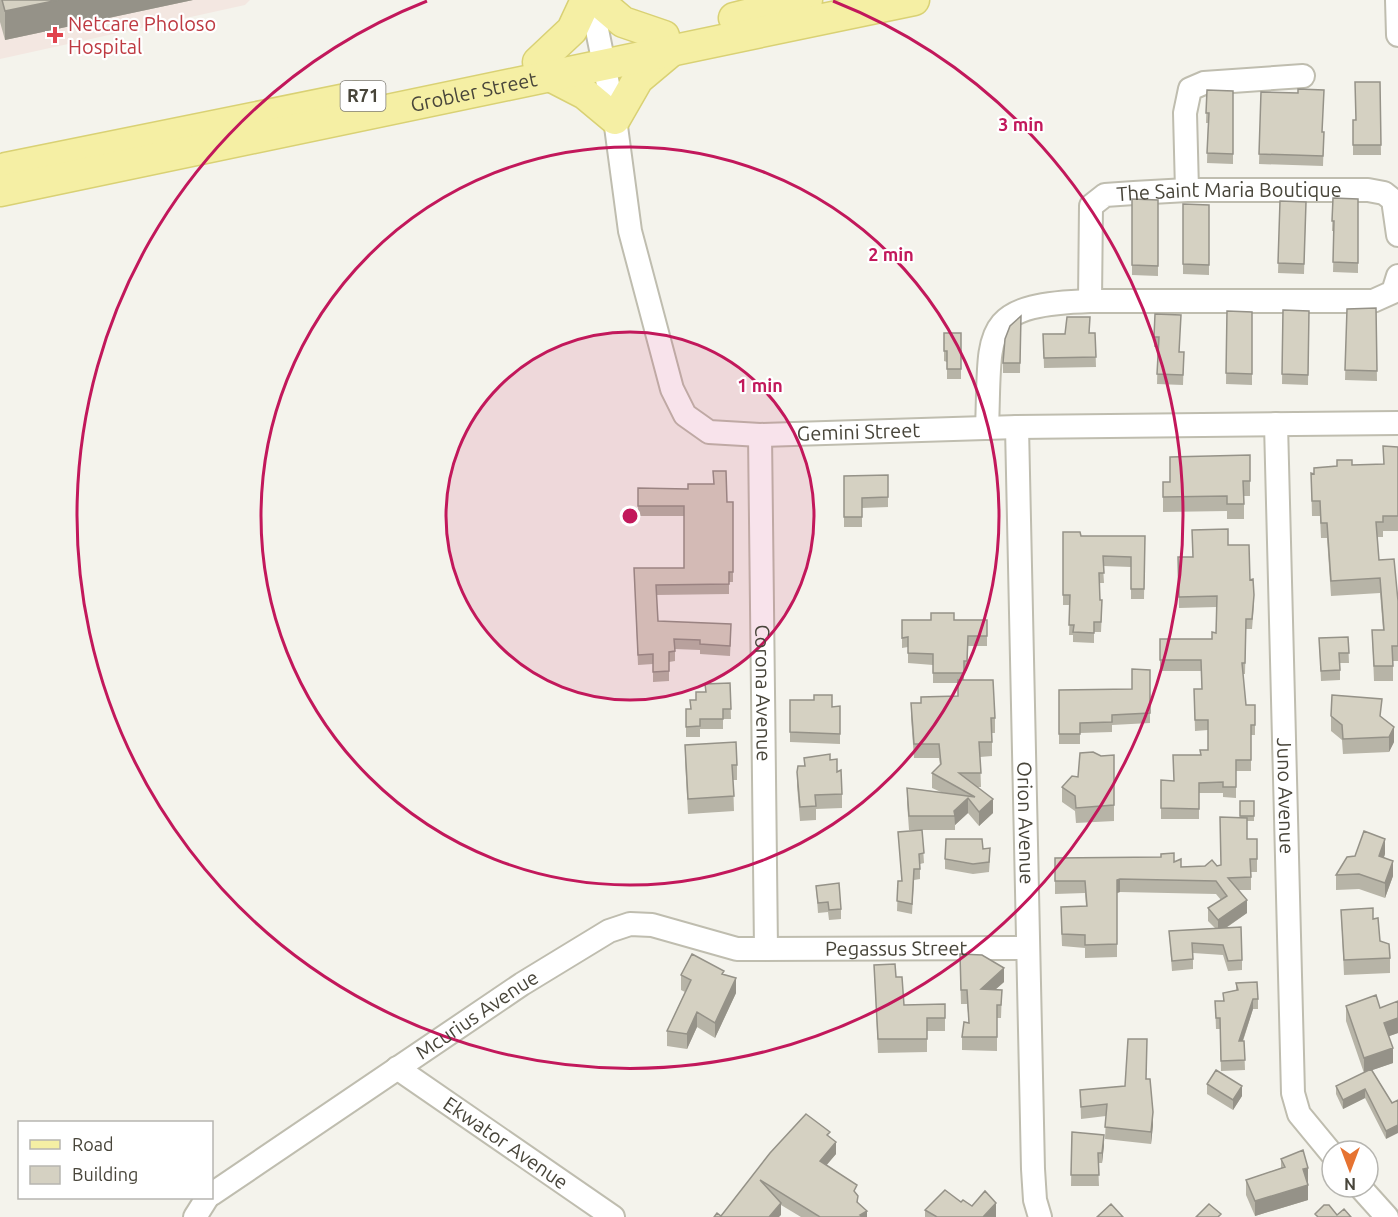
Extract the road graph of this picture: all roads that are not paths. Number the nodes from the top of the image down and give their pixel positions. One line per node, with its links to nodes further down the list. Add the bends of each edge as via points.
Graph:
1 (586, 0): 10 (main road, via 572,30)
2 (591, 0): 9 (street, Gemini Street)
3 (597, 0): 8 (main road, via 623,22)
4 (807, 0): 8 (main road, Grobler Street / R71)
5 (914, 0): 8 (main road, Grobler Street / R71)
6 (1397, 0): 7 (street)
7 (1398, 34)
8 (667, 44): 9 (main road, Grobler Street / R71); 12 (main road, via 638,79)
9 (603, 58): 10 (main road, Grobler Street / R71); 12 (street, Gemini Street)
10 (545, 69): 12 (main road); 13 (main road, Grobler Street / R71, via 187,129); 15 (main road, Grobler Street / R71)
11 (1303, 76): 14 (street, via 1192,87 1186,97 1185,113)
12 (615, 119): 23 (street, Gemini Street, via 630,231 677,403 685,415 709,432)
13 (0, 170)
14 (1187, 190): 16 (street, The Saint Maria Boutique, via 1376,191 1393,201); 18 (street, The Saint Maria Boutique, via 1105,195 1091,206)
15 (0, 191)
16 (1398, 235)
17 (1398, 276): 18 (street, via 1393,292 1373,301)
18 (1090, 301): 22 (street, via 1039,305 1017,312 1000,324 990,349)
19 (1398, 423): 20 (street, Gemini Street)
20 (1276, 424): 21 (street, Gemini Street); 27 (street, Juno Avenue, via 1293,1093 1299,1114)
21 (1017, 427): 22 (street, Gemini Street); 24 (street, Orion Avenue)
22 (987, 428): 23 (street, Gemini Street)
23 (760, 435): 25 (street, Corona Avenue)
24 (1028, 948): 25 (street, Pegassus Street); 33 (street, Orion Avenue, via 1033,1169)
25 (766, 949): 26 (street, Mcurius Avenue, via 737,949 652,925 622,926 522,984)
26 (397, 1068): 28 (street, Mcurius Avenue); 32 (street, Ekwator Avenue)
27 (1320, 1139)
28 (213, 1193)
29 (206, 1199): 31 (street)
30 (1371, 1199): 34 (street)
31 (195, 1217)
32 (613, 1217)
33 (1040, 1217)
34 (1387, 1217)

